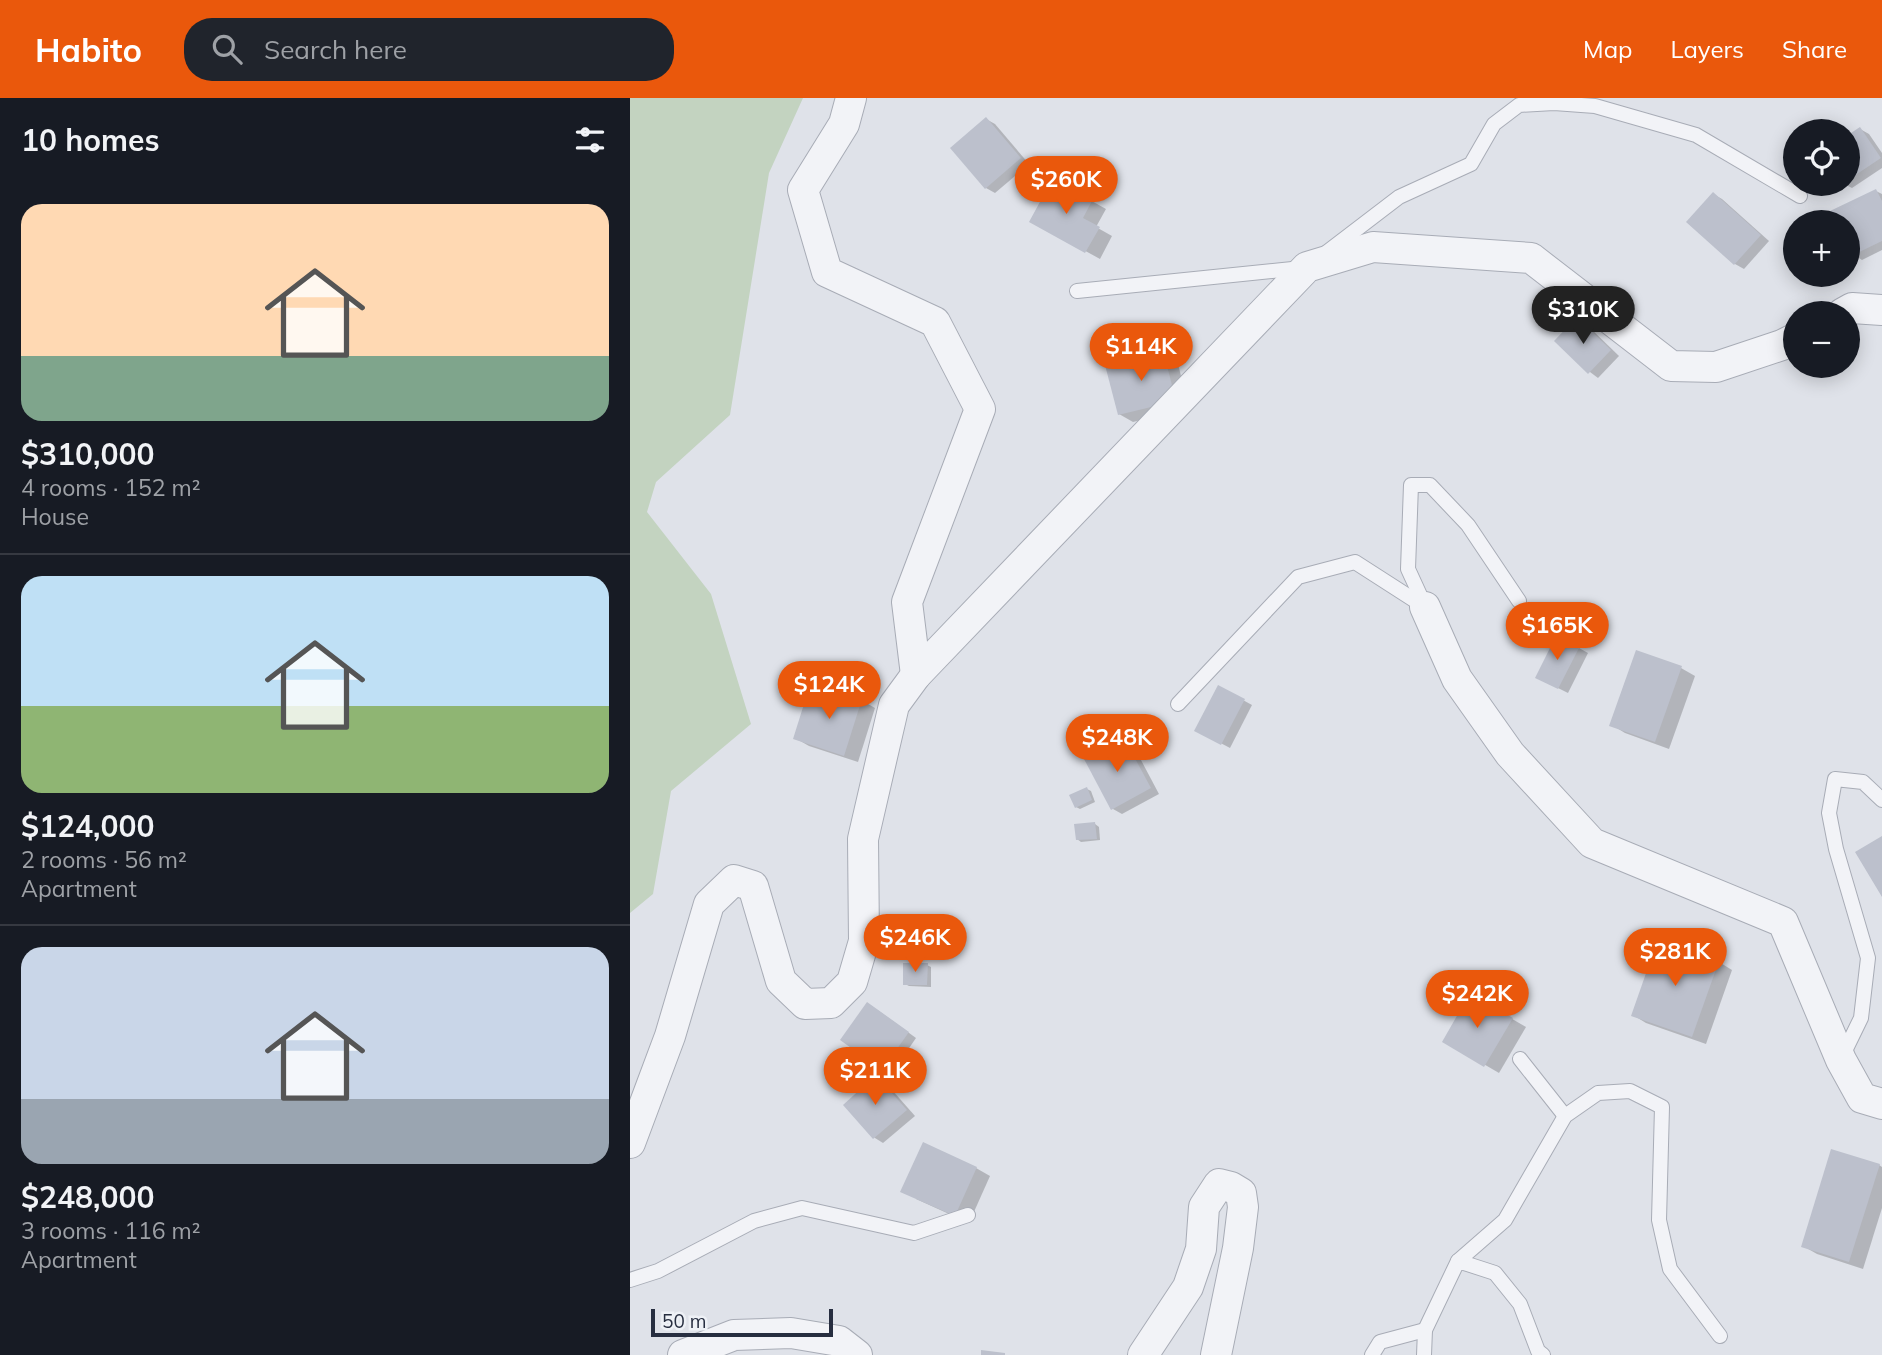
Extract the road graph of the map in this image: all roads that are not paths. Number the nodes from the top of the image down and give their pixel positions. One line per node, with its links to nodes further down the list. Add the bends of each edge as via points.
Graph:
1 (851, 98): 10 (street, via 844,124 803,190 827,272 935,322 980,408 907,602)
2 (1783, 185): 3 (lane, via 1696,135 1595,106 1519,105 1494,124 1471,164 1399,197)
3 (1307, 267): 4 (lane); 7 (street, via 1373,247 1531,258 1671,366 1716,367); 10 (street)
4 (1077, 290)
5 (1860, 308): 6 (street)
6 (1882, 310)
7 (1783, 344)
8 (1519, 601): 9 (lane, via 1468,525 1430,485 1410,485 1408,569)
9 (1425, 607): 11 (lane, via 1354,562 1298,577); 14 (street, via 1458,679 1510,754 1592,843 1783,922)
10 (916, 675): 17 (street, via 894,705 863,838 864,942 852,982 831,1003 805,1004 781,981 753,886 734,880 709,904 670,1036)
11 (1178, 704)
12 (1882, 800): 14 (lane, via 1863,782 1835,779 1829,813 1868,958 1861,1018)
13 (1520, 1059): 16 (lane)
14 (1841, 1060): 15 (street, via 1862,1098)
15 (1882, 1104)
16 (1565, 1116): 19 (lane, via 1505,1220); 22 (lane, via 1598,1093 1630,1091 1662,1107 1659,1220 1670,1269)
17 (630, 1143)
18 (968, 1214): 20 (lane, via 914,1233 802,1208 754,1221 658,1271)
19 (1458, 1261): 21 (lane); 29 (lane, via 1495,1273 1520,1304)
20 (630, 1280)
21 (1425, 1330): 27 (lane, via 1381,1342); 28 (lane)
22 (1720, 1336)
23 (683, 1355): 24 (street, via 734,1335 791,1333 839,1341)
24 (857, 1355)
25 (1143, 1355): 26 (street, via 1188,1287 1201,1249 1205,1207 1219,1184 1241,1193 1243,1207)
26 (1216, 1355)
27 (1372, 1355)
28 (1424, 1355)
29 (1543, 1355)

